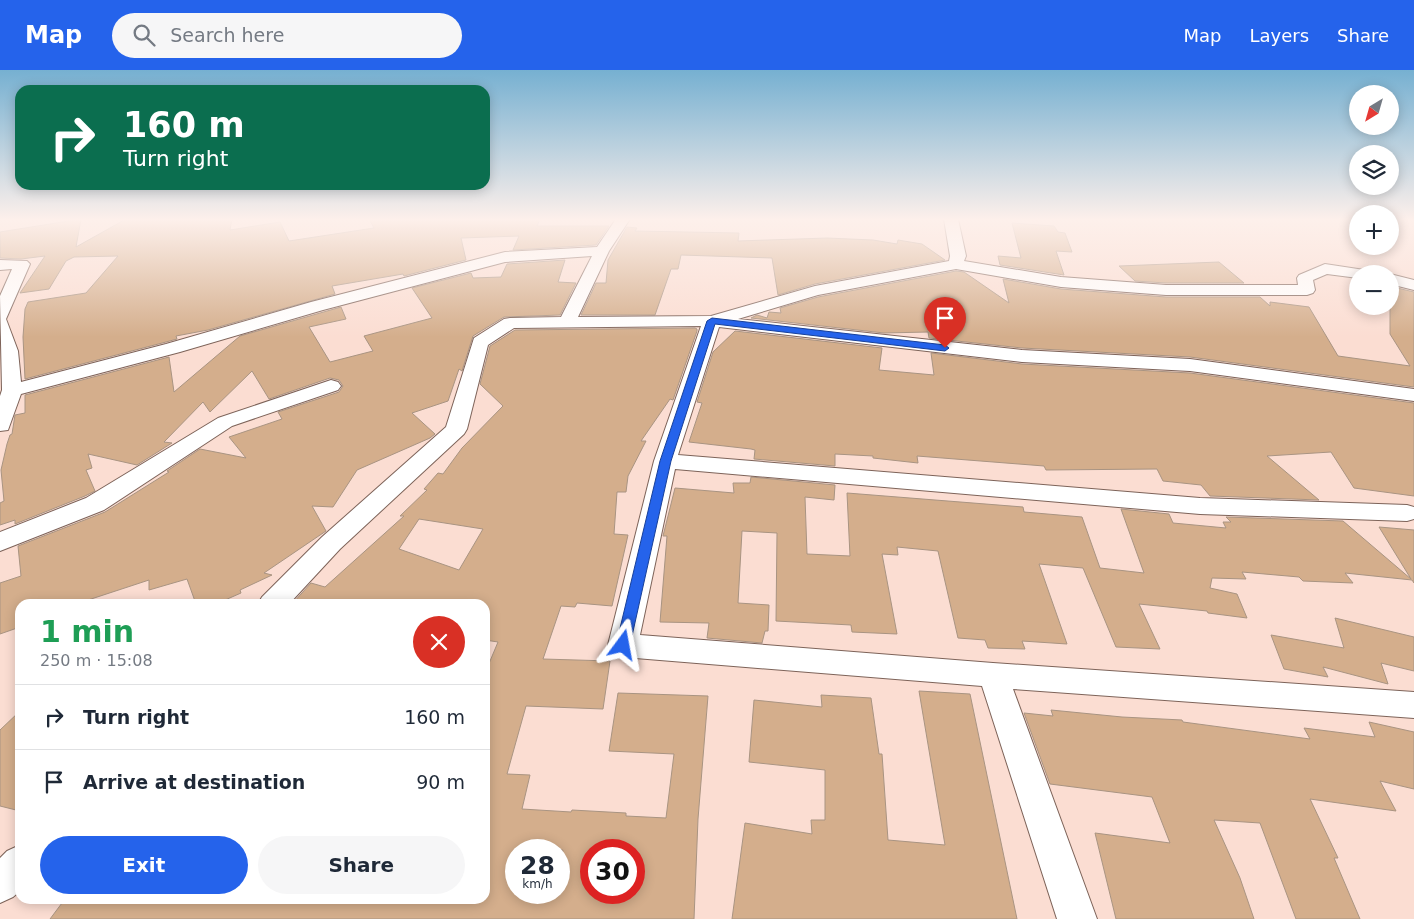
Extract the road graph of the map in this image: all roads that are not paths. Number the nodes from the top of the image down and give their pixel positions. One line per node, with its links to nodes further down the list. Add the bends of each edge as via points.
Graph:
1 (499, 259): 14 (street)
2 (598, 259): 11 (street)
3 (957, 259): 4 (street)
4 (956, 264): 6 (street, via 1061,282 1166,290 1308,290 1306,278 1320,270); 10 (street, via 815,291)
5 (0, 265): 9 (street, via 22,264)
6 (1349, 271)
7 (1399, 281): 8 (street)
8 (1414, 284)
9 (0, 316)
10 (712, 321): 11 (street); 15 (street, via 1022,356 1190,365); 17 (street)
11 (567, 322): 20 (street, via 510,323 480,342 456,429 331,543)
12 (0, 323): 14 (street, via 9,351)
13 (331, 386): 19 (street, via 225,422 95,504)
14 (12, 390): 16 (street)
15 (1414, 395)
16 (0, 425)
17 (665, 461): 18 (street, via 1200,506); 21 (street, via 623,645)
18 (1408, 513)
19 (0, 542)
20 (277, 599)
21 (993, 675): 22 (street); 25 (street)
22 (1414, 705)
23 (15, 869): 24 (street)
24 (0, 884)
25 (1077, 919)

